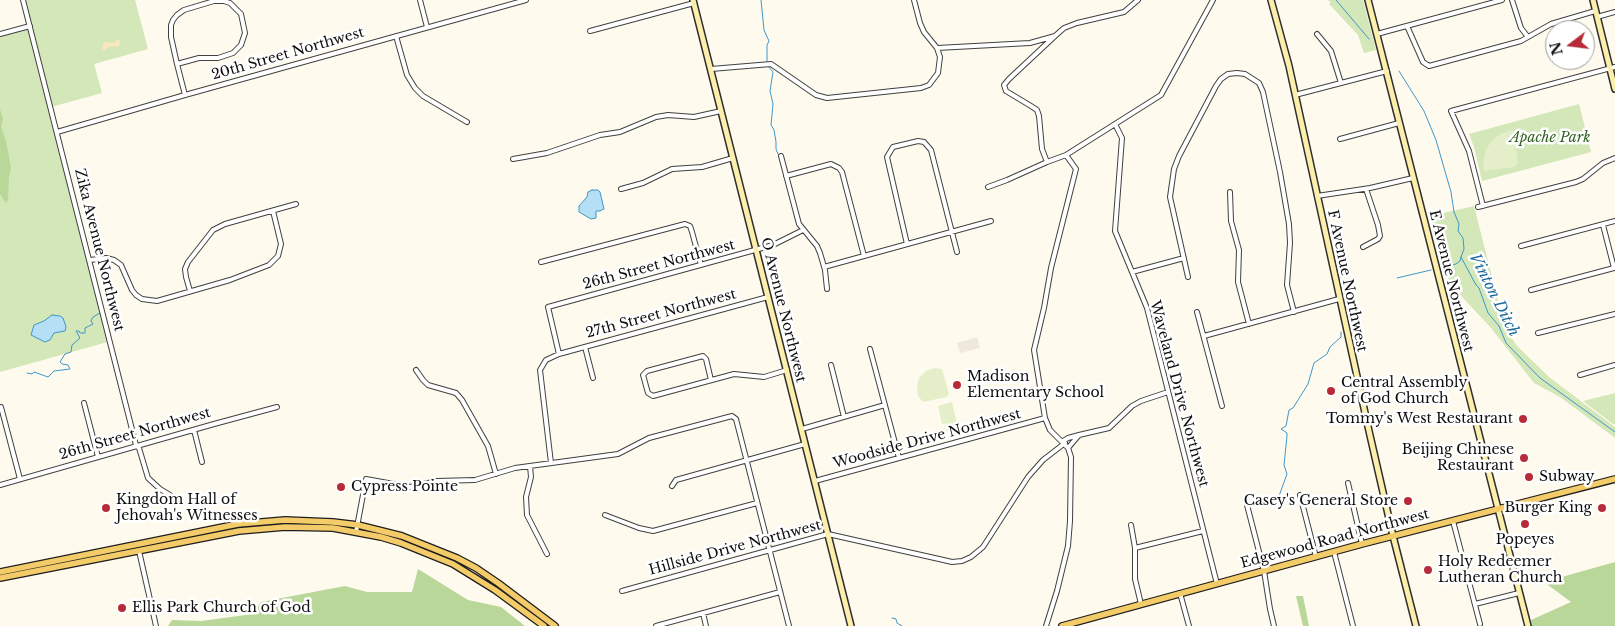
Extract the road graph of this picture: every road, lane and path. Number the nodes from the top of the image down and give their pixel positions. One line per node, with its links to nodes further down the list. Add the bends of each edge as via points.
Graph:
1 (23, 0): 16 (street, Zika Avenue Northwest)
2 (420, 0): 18 (street)
3 (526, 0): 18 (street, 20th Street Northwest)
4 (914, 0): 27 (street, via 924,32)
5 (1138, 0): 24 (street, via 1124,12 1077,23)
6 (1213, 0): 40 (street, via 1161,94)
7 (1271, 0): 36 (street, F Avenue Northwest)
8 (1368, 0): 22 (street, E Avenue Northwest)
9 (1502, 0): 17 (street)
10 (1512, 0): 25 (street, via 1521,28)
11 (1592, 0): 13 (street)
12 (693, 1): 19 (street); 31 (street, O Avenue Northwest)
13 (1595, 10): 15 (street); 25 (street, via 1551,24)
14 (1615, 12): 15 (street)
15 (1597, 17): 30 (street)
16 (30, 26): 20 (street); 41 (street, Zika Avenue Northwest)
17 (1407, 26): 22 (street); 25 (street, via 1423,62 1429,66)
18 (428, 27): 23 (street, 20th Street Northwest)
19 (590, 31)
20 (0, 34)
21 (1317, 34): 33 (street, via 1331,51)
22 (1377, 34): 32 (street, E Avenue Northwest)
23 (396, 36): 35 (street, 20th Street Northwest); 38 (street, via 407,75 415,88)
24 (1055, 36): 26 (street); 28 (street)
25 (1528, 37)
26 (1030, 43): 27 (street); 28 (street)
27 (937, 48): 31 (street, via 940,57 938,73 929,85 826,98 816,95 771,64)
28 (1037, 54): 48 (street, via 1005,82 1005,89 1037,110)
29 (177, 64): 29 (street, via 199,58 218,58 237,49 245,33 244,20 238,9 219,0 189,8 177,15 170,31); 35 (street)
30 (1612, 67): 34 (street); 57 (street, via 1451,111 1469,151)
31 (711, 69): 37 (street, O Avenue Northwest)
32 (1386, 71): 33 (street); 39 (street, E Avenue Northwest)
33 (1341, 83): 36 (street)
34 (1615, 89)
35 (185, 95): 41 (street, 20th Street Northwest)
36 (1295, 95): 55 (street, F Avenue Northwest)
37 (721, 111): 45 (street, O Avenue Northwest); 47 (street, via 694,117 656,117 620,132 600,135 547,153)
38 (467, 122)
39 (1399, 123): 42 (street); 50 (street, E Avenue Northwest)
40 (1115, 124): 43 (street); 77 (street, Waveland Drive Northwest, via 1122,138 1115,231)
41 (57, 132): 72 (street, Zika Avenue Northwest)
42 (1340, 139)
43 (1066, 155): 48 (street); 107 (street, via 1076,169 1034,343)
44 (782, 156): 49 (street)
45 (733, 158): 52 (street, via 702,167 672,169); 68 (street, O Avenue Northwest)
46 (1615, 158): 57 (street, via 1576,182)
47 (513, 159)
48 (1047, 162): 51 (street)
49 (786, 176): 63 (street); 70 (street, via 833,164 839,168)
50 (1413, 178): 53 (street); 132 (street, E Avenue Northwest)
51 (988, 186)
52 (621, 189)
53 (1366, 189): 55 (street); 67 (street, via 1380,236)
54 (1230, 192): 87 (street, via 1231,221 1239,250 1238,282)
55 (1317, 196): 83 (street, F Avenue Northwest)
56 (296, 204): 59 (street)
57 (1483, 206): 58 (street)
58 (1478, 207)
59 (273, 210): 81 (street, via 213,230 188,262 186,277); 81 (street, via 281,244 278,256 272,262 236,278)
60 (991, 221): 64 (street)
61 (1615, 222): 62 (street)
62 (1604, 225): 66 (street); 76 (street)
63 (803, 230): 68 (street, 26th Street Northwest); 75 (street, via 817,246)
64 (951, 232): 65 (street); 65 (street, via 931,150 924,142 918,141 893,146 887,157); 69 (street)
65 (907, 244): 70 (street)
66 (1521, 246)
67 (1362, 247)
68 (756, 250): 74 (street, 26th Street Northwest); 82 (street, O Avenue Northwest)
69 (957, 252)
70 (864, 256): 75 (street)
71 (1184, 258): 77 (street); 78 (street); 85 (street, via 1170,197 1172,176 1179,156 1221,79 1228,74 1245,74 1258,83 1263,92 1280,172 1289,224 1287,285)
72 (90, 260): 81 (street, via 106,258 121,265 132,290 142,299 157,301); 113 (street, Zika Avenue Northwest)
73 (542, 262): 74 (street, via 685,224 690,226)
74 (701, 265): 92 (street, 26th Street Northwest, via 548,307)
75 (824, 267): 79 (street)
76 (1614, 268): 80 (street)
77 (1132, 272): 100 (street, Waveland Drive Northwest, via 1146,308)
78 (1188, 277)
79 (827, 289)
80 (1532, 290)
81 (190, 291)
82 (768, 296): 90 (street, 27th Street Northwest); 96 (street, O Avenue Northwest)
83 (1340, 300): 85 (street); 140 (street, F Avenue Northwest)
84 (1197, 312): 89 (street)
85 (1294, 312): 87 (street)
86 (1615, 314): 88 (street)
87 (1249, 324): 89 (street)
88 (1538, 333)
89 (1204, 336): 103 (street)
90 (585, 347): 92 (street, 27th Street Northwest); 98 (street)
91 (870, 349): 102 (street)
92 (559, 354): 119 (street, via 546,360 540,370)
93 (831, 365): 106 (street)
94 (1615, 365): 97 (street)
95 (416, 370): 121 (street, via 428,384 456,393 462,400 490,450)
96 (787, 370): 99 (street, via 764,376 734,374); 108 (street, O Avenue Northwest)
97 (1580, 375)
98 (594, 378)
99 (712, 380): 99 (street, via 651,396 643,375 646,371 703,356)
100 (1168, 392): 110 (street, Hillside Drive Northwest, via 1132,406 1109,428); 137 (street, Waveland Drive Northwest)
101 (84, 403): 115 (street)
102 (885, 405): 106 (street); 116 (street)
103 (1222, 406)
104 (1, 407): 123 (street)
105 (277, 408): 109 (street, 26th Street Northwest)
106 (844, 417): 108 (street)
107 (1046, 418): 111 (street, via 1050,430); 116 (street, Woodside Drive Northwest)
108 (802, 429): 112 (street, O Avenue Northwest)
109 (194, 430): 113 (street, 26th Street Northwest); 118 (street)
110 (1079, 435): 111 (street, Hillside Drive Northwest); 114 (street)
111 (1064, 442): 114 (street); 139 (street, Hillside Drive Northwest, via 1028,477 983,547 962,561 952,562)
112 (805, 444): 117 (street); 124 (street, O Avenue Northwest)
113 (136, 446): 115 (street, 26th Street Northwest); 128 (street, Zika Avenue Northwest, via 148,478)
114 (1068, 448): 167 (street, via 1071,457 1068,546)
115 (98, 457): 123 (street, 26th Street Northwest)
116 (899, 458): 124 (street, Woodside Drive Northwest)
117 (746, 460): 119 (street, via 736,419 732,416 644,440 626,452); 127 (street, via 676,480); 130 (street)
118 (202, 462)
119 (551, 463): 120 (street)
120 (530, 466): 121 (street); 146 (street, via 527,515)
121 (496, 474): 135 (street, via 475,480 437,481 410,487 366,479)
122 (1615, 478): 132 (main road, Edgewood Road Northwest)
123 (20, 479): 126 (street, 26th Street Northwest)
124 (815, 481): 139 (street, O Avenue Northwest)
125 (1348, 483): 141 (street)
126 (0, 484)
127 (672, 486)
128 (170, 495)
129 (1300, 495): 147 (street)
130 (757, 503): 133 (street, via 653,532); 143 (street)
131 (1247, 505): 148 (street)
132 (1498, 509): 134 (main road, Edgewood Road Northwest); 154 (street, E Avenue Northwest)
133 (605, 515)
134 (1453, 521): 140 (main road, Edgewood Road Northwest); 157 (street)
135 (358, 525): 138 (street); 149 (main road, via 309,520 238,524); 162 (main road, via 402,536 457,558 498,583)
136 (1131, 525): 142 (street)
137 (1203, 531): 142 (street); 151 (street, Waveland Drive Northwest)
138 (356, 532): 144 (main road, via 308,526 262,528); 161 (main road, via 401,542 453,564)
139 (828, 534): 143 (street, Hillside Drive Northwest); 166 (street, O Avenue Northwest)
140 (1393, 536): 141 (main road, Edgewood Road Northwest); 172 (street, F Avenue Northwest)
141 (1362, 544): 145 (main road, Edgewood Road Northwest)
142 (1134, 548): 156 (street, via 1135,579)
143 (769, 550): 152 (street, Hillside Drive Northwest); 153 (street)
144 (139, 551): 150 (main road); 160 (street)
145 (1334, 552): 147 (main road, Edgewood Road Northwest); 171 (street)
146 (547, 554)
147 (1316, 557): 148 (main road, Edgewood Road Northwest)
148 (1264, 571): 151 (main road, Edgewood Road Northwest); 170 (street)
149 (0, 572)
150 (0, 578)
151 (1217, 584): 155 (main road, Edgewood Road Northwest)
152 (622, 591)
153 (780, 592): 158 (street); 165 (street)
154 (1519, 593): 157 (street); 173 (street, E Avenue Northwest)
155 (1180, 594): 156 (main road, Edgewood Road Northwest); 169 (street)
156 (1141, 604): 168 (main road, Edgewood Road Northwest)
157 (1475, 604): 159 (street)
158 (703, 613): 163 (street); 164 (street)
159 (1480, 624)
160 (156, 626)
161 (544, 626)
162 (555, 626)
163 (656, 626)
164 (706, 626)
165 (789, 626)
166 (851, 626)
167 (1046, 626)
168 (1062, 626)
169 (1188, 626)
170 (1274, 626)
171 (1353, 626)
172 (1416, 626)
173 (1528, 626)

